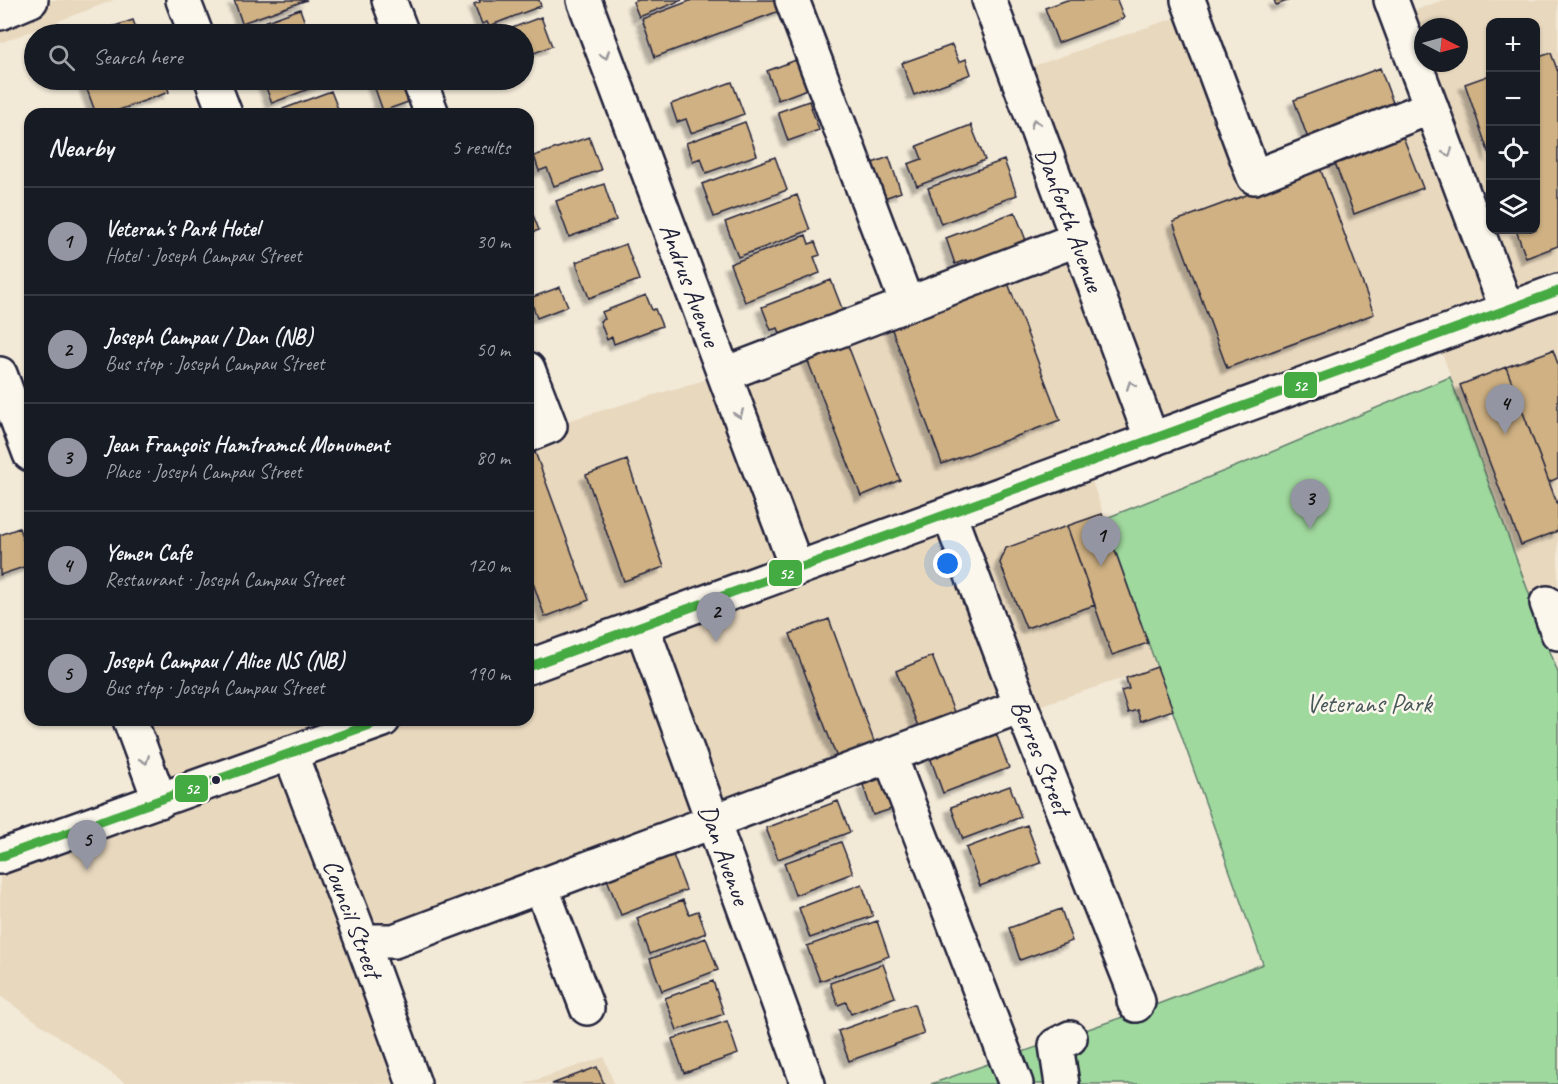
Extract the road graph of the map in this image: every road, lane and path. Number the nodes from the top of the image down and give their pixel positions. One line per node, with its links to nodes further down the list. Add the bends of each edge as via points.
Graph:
1 (31, 0): 9 (street)
2 (183, 0): 10 (street)
3 (389, 0): 11 (street)
4 (584, 0): 22 (street, Andrus Avenue, one-way to 22)
5 (792, 0): 19 (street)
6 (989, 0): 17 (street, Danforth Avenue, one-way to 6)
7 (1188, 0): 16 (street, via 1254,177)
8 (1390, 0): 16 (street)
9 (0, 13)
10 (192, 24)
11 (398, 24)
12 (216, 90): 14 (street)
13 (423, 90): 15 (street)
14 (223, 108)
15 (430, 108)
16 (1431, 108): 20 (street, one-way to 20)
17 (1078, 239): 19 (street); 26 (street, Danforth Avenue, one-way to 17)
18 (1558, 291): 20 (street)
19 (907, 304): 22 (street)
20 (1507, 310): 26 (street)
21 (0, 374): 25 (street)
22 (724, 374): 28 (street, Andrus Avenue, one-way to 28)
23 (534, 385): 24 (street, via 550,426)
24 (534, 433)
25 (24, 438)
26 (1152, 440): 27 (street)
27 (949, 514): 28 (street); 31 (street, Berres Street)
28 (797, 569): 29 (street)
29 (642, 626): 30 (street); 37 (street, Dan Avenue)
30 (534, 665)
31 (1021, 706): 35 (street); 41 (street, Berres Street)
32 (132, 726): 36 (street, one-way to 36)
33 (366, 726): 34 (street)
34 (290, 753): 36 (street); 40 (street, Council Street)
35 (890, 756): 37 (street); 46 (street)
36 (160, 801): 38 (street)
37 (713, 822): 39 (street); 45 (street, Dan Avenue)
38 (0, 857)
39 (541, 886): 40 (street, via 394,941); 42 (street)
40 (362, 941): 44 (street, Council Street)
41 (1137, 998)
42 (587, 1008)
43 (1070, 1038): 47 (street, via 1056,1045)
44 (414, 1084)
45 (808, 1084)
46 (1016, 1084)
47 (1062, 1084)

